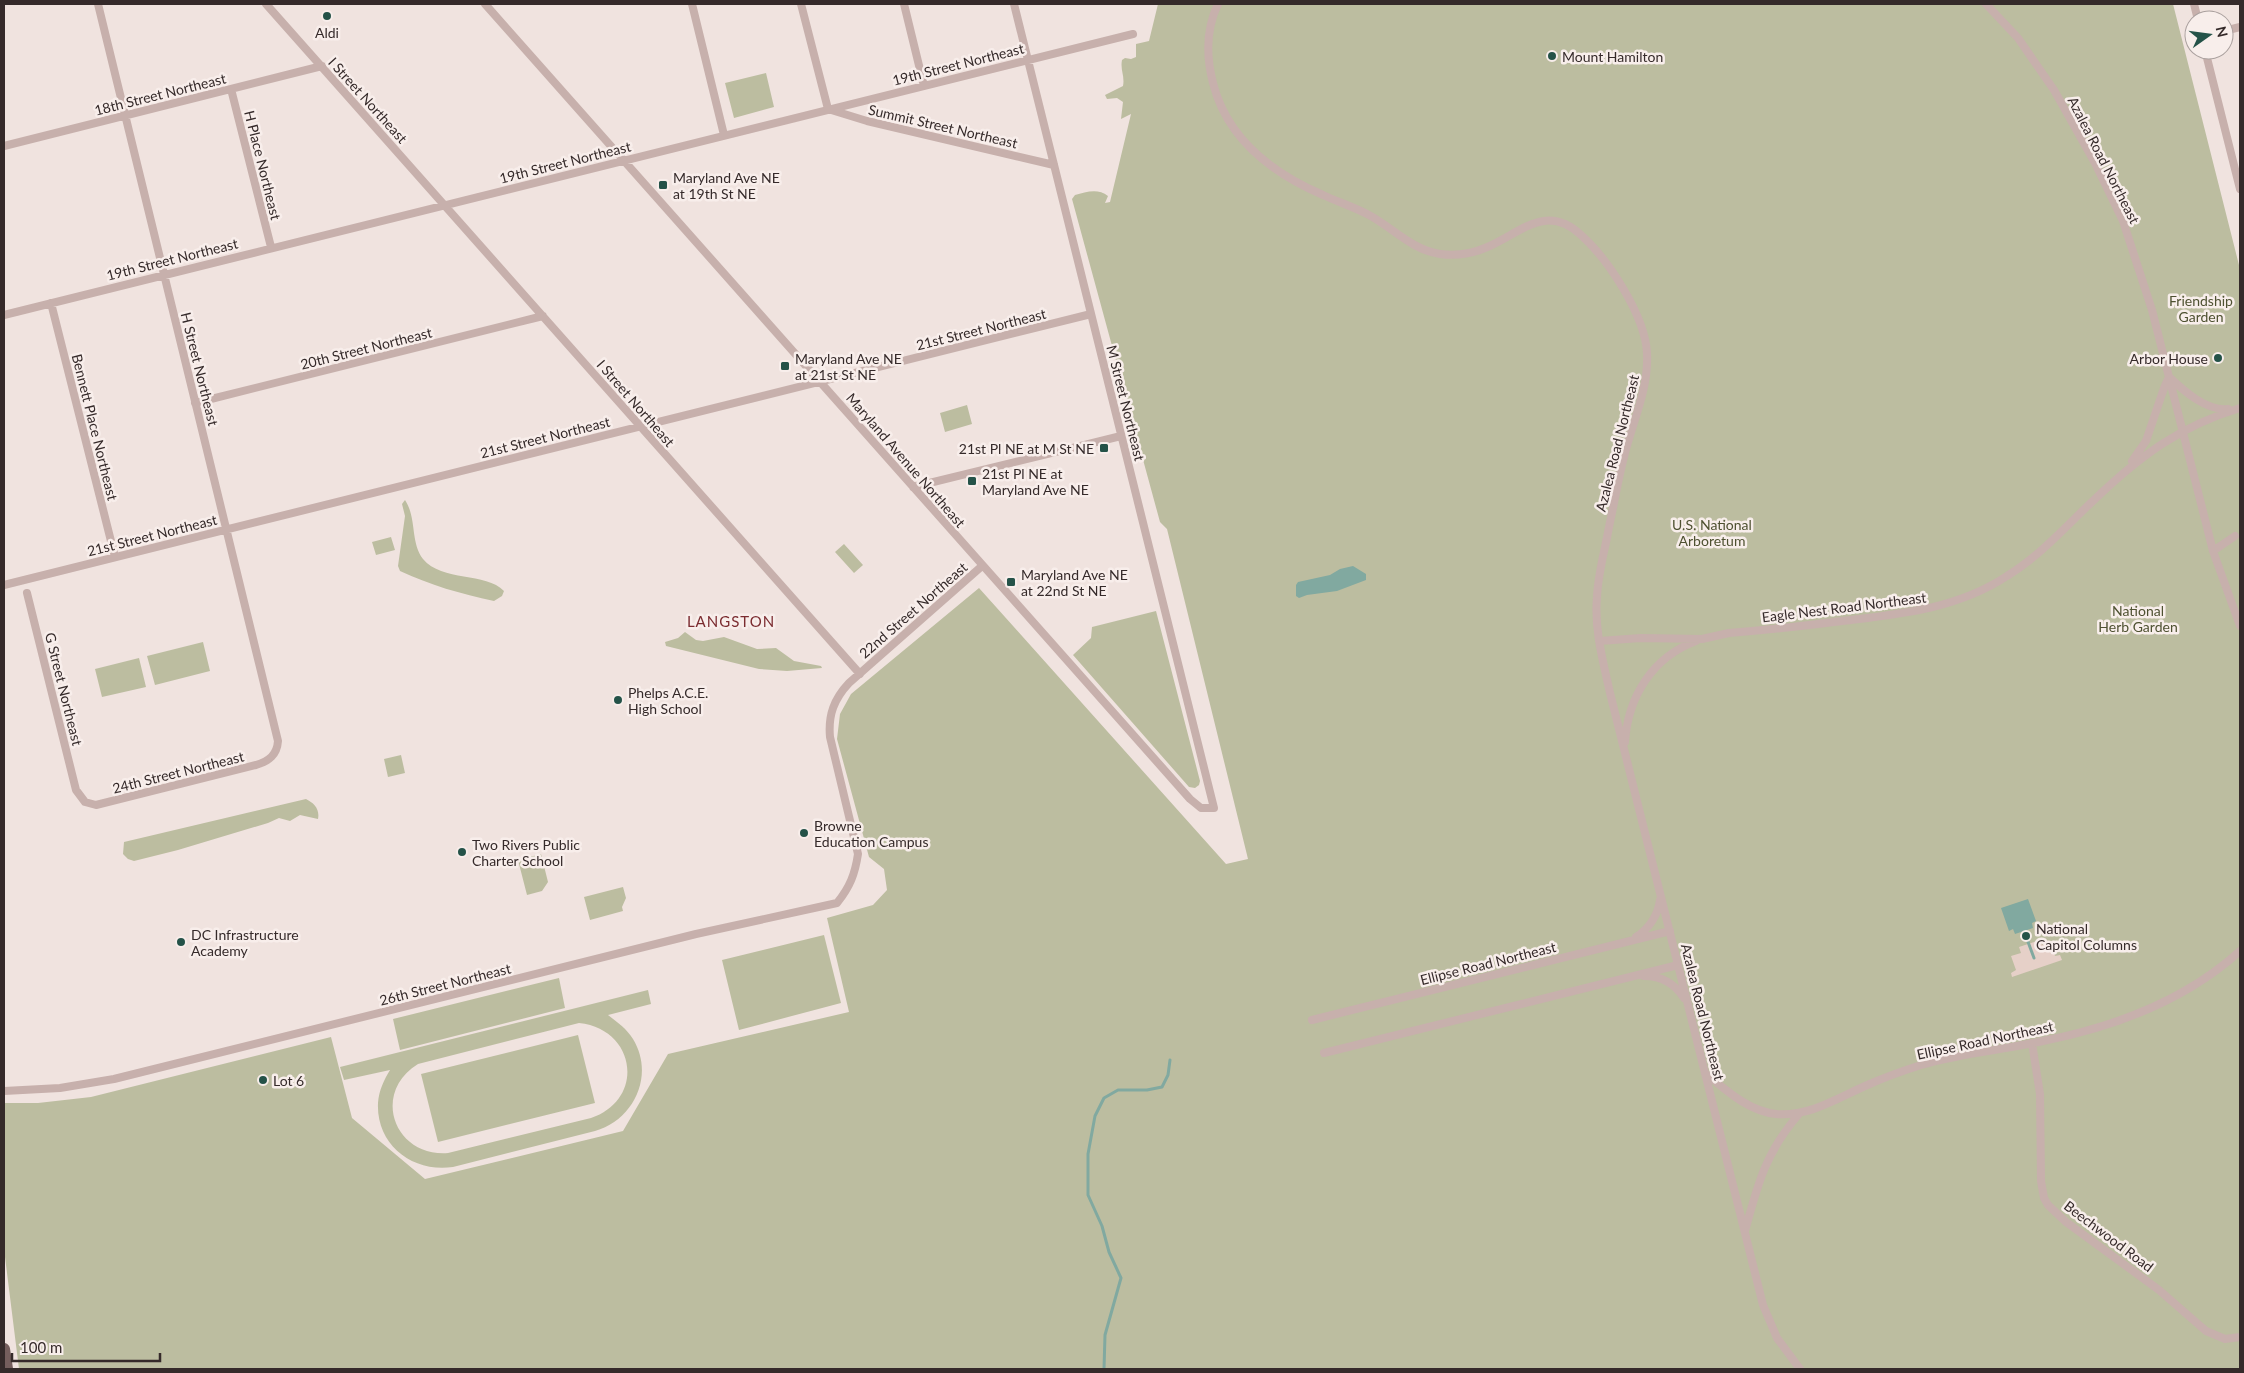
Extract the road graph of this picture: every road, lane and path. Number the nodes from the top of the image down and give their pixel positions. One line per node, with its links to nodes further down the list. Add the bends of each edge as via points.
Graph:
1 (98, 4): 17 (street, H Street Northeast)
2 (266, 4): 13 (street, I Street Northeast)
3 (692, 4): 18 (street)
4 (801, 4): 16 (street)
5 (904, 4): 14 (street)
6 (1014, 4): 11 (street, M Street Northeast)
7 (1218, 4): 48 (street, Azalea Road Northeast, via 1210,22 1208,38 1209,66 1216,95 1235,133 1272,166 1306,187 1370,216 1420,248 1439,254 1476,251 1540,221 1561,222 1586,240 1621,287 1641,326 1647,349 1647,367 1643,392 1623,458 1599,580 1596,607)
8 (1986, 4): 30 (street, Azalea Road Northeast, via 2011,29 2045,76 2107,186 2142,275)
9 (487, 5): 20 (street, Maryland Avenue Northeast)
10 (1133, 34): 11 (street, 19th Street Northeast)
11 (1028, 60): 14 (street, 19th Street Northeast); 21 (street, M Street Northeast)
12 (2208, 60): 22 (street)
13 (322, 66): 15 (street, 18th Street Northeast); 23 (street, I Street Northeast)
14 (924, 86): 16 (street, 19th Street Northeast)
15 (231, 89): 17 (street, 18th Street Northeast); 24 (street, H Place Northeast)
16 (828, 109): 18 (street, 19th Street Northeast); 21 (street, Summit Street Northeast)
17 (125, 116): 19 (street, 18th Street Northeast); 25 (street, H Street Northeast)
18 (724, 135): 20 (street, 19th Street Northeast)
19 (4, 146)
20 (623, 160): 23 (street, 19th Street Northeast); 31 (street, Maryland Avenue Northeast)
21 (1054, 165): 27 (street, M Street Northeast)
22 (2240, 189)
23 (445, 205): 24 (street, 19th Street Northeast); 29 (street, I Street Northeast)
24 (271, 248): 25 (street, 19th Street Northeast)
25 (164, 275): 26 (street, 19th Street Northeast); 32 (street, H Street Northeast)
26 (51, 303): 28 (street, 19th Street Northeast); 42 (street, Bennett Place Northeast)
27 (1092, 314): 31 (street, 21st Street Northeast); 36 (street, M Street Northeast)
28 (4, 315)
29 (543, 316): 32 (street, 20th Street Northeast); 34 (street, I Street Northeast)
30 (2169, 378): 33 (street, via 2207,405 2223,410); 35 (street, Azalea Road Northeast); 37 (street, via 2146,441)
31 (820, 382): 34 (street, 21st Street Northeast); 38 (street, Maryland Avenue Northeast)
32 (195, 403): 39 (street, H Street Northeast)
33 (2240, 408): 35 (street, Eagle Nest Road Northeast)
34 (640, 426): 39 (street, 21st Street Northeast); 49 (street, I Street Northeast)
35 (2182, 430): 37 (street, Eagle Nest Road Northeast); 41 (street, Azalea Road Northeast)
36 (1122, 436): 38 (street); 53 (street, M Street Northeast)
37 (2127, 469): 47 (street, Eagle Nest Road Northeast, via 2046,548 2000,581 1959,600 1905,614 1729,633)
38 (913, 487): 43 (street, Maryland Avenue Northeast)
39 (226, 530): 42 (street, 21st Street Northeast); 50 (street, H Street Northeast)
40 (2235, 536): 41 (street)
41 (2213, 551): 46 (street, Azalea Road Northeast)
42 (115, 557): 44 (street, 21st Street Northeast)
43 (982, 566): 49 (street, 22nd Street Northeast); 53 (street, Maryland Avenue Northeast, via 1190,799 1201,808)
44 (4, 585)
45 (27, 593): 52 (street, G Street Northeast)
46 (2240, 626)
47 (1702, 639): 48 (street, Eagle Nest Road Northeast); 51 (street, Azalea Road Northeast, via 1669,654 1649,673 1629,717)
48 (1600, 641): 51 (street, Azalea Road Northeast)
49 (860, 674): 65 (street, 26th Street Northeast, via 845,687 830,714 832,747 858,854 856,871 837,903 696,934 114,1079 60,1088)
50 (278, 741): 52 (street, 24th Street Northeast, via 275,754 266,762 173,787 96,805 85,802)
51 (1625, 751): 54 (street, Azalea Road Northeast)
52 (76, 790)
53 (1214, 808)
54 (1661, 896): 55 (street, Azalea Road Northeast); 56 (street, via 1653,921)
55 (1670, 931): 56 (street, Ellipse Road Northeast); 58 (street, Azalea Road Northeast)
56 (1630, 941): 61 (street, Ellipse Road Northeast)
57 (2240, 951): 62 (street, Ellipse Road Northeast, via 2208,978 2152,1008 2093,1028)
58 (1678, 965): 59 (street); 60 (street, Azalea Road Northeast)
59 (1637, 976): 60 (street, via 1667,982); 63 (street)
60 (1687, 1002): 64 (street, Azalea Road Northeast)
61 (1312, 1020)
62 (2032, 1043): 66 (street, Ellipse Road Northeast, via 1964,1054 1922,1065); 68 (street, Beechwood Road, via 2040,1094 2041,1181 2048,1206 2159,1290 2206,1331 2224,1339)
63 (1324, 1053)
64 (1705, 1074): 66 (street, Ellipse Road Northeast, via 1734,1097 1756,1109 1776,1114); 67 (street, Azalea Road Northeast)
65 (4, 1091)
66 (1799, 1114): 67 (street, via 1769,1155)
67 (1745, 1233): 71 (street, Azalea Road Northeast, via 1771,1328)
68 (2240, 1337)
69 (4, 1349): 70 (main road)
70 (7, 1369)
71 (1800, 1369)

